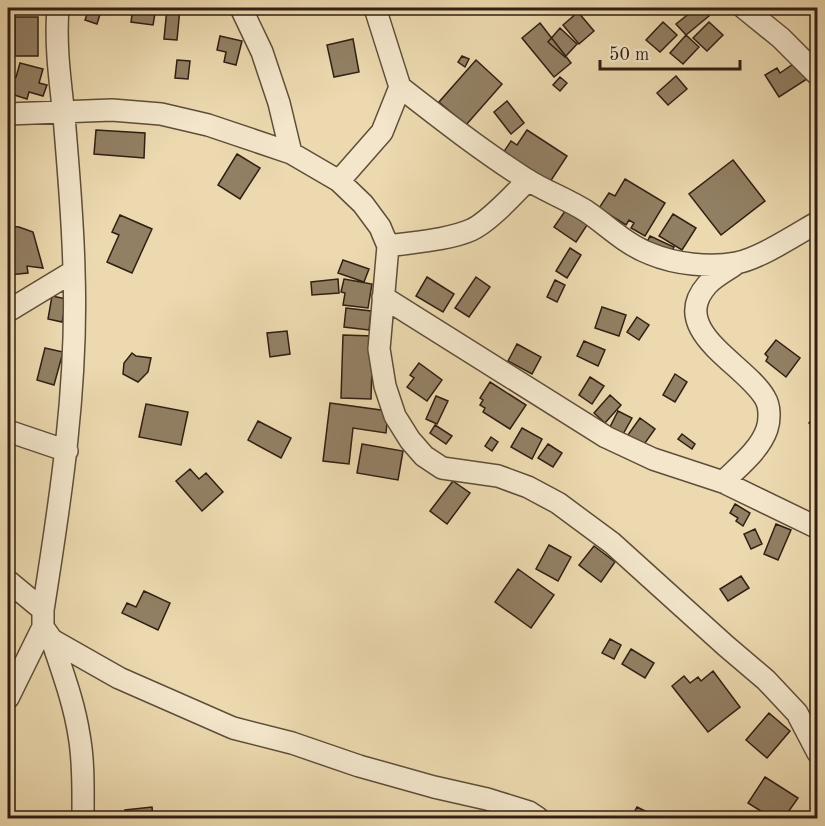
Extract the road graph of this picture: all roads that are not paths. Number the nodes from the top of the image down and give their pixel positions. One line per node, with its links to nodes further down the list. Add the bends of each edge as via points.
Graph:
1 (58, 8): 7 (street, via 58,74)
2 (241, 8): 9 (street, via 265,62)
3 (375, 8): 6 (street)
4 (744, 8): 5 (street)
5 (818, 75)
6 (400, 87): 10 (street); 11 (street, via 382,132)
7 (63, 113): 8 (street); 9 (street, via 112,110 161,114); 15 (street)
8 (8, 114)
9 (291, 153): 11 (street)
10 (528, 180): 13 (street, via 472,229); 14 (street, via 586,212 647,253 686,263)
11 (339, 181): 13 (street, via 363,204)
12 (818, 222): 14 (street)
13 (388, 246): 16 (street)
14 (737, 263): 20 (street, via 709,283 695,306 696,316 705,335 765,398 768,428)
15 (74, 271): 17 (street); 19 (street)
16 (383, 297): 20 (street, via 606,437 653,459); 25 (street, via 379,349 385,386 395,416 424,456 442,468 498,476 528,487 583,521 766,680 797,713)
17 (8, 311)
18 (8, 431): 19 (street)
19 (67, 451): 23 (street)
20 (723, 482): 21 (street)
21 (818, 528)
22 (8, 581): 23 (street)
23 (46, 626): 24 (street); 26 (street, via 79,735); 27 (street, via 118,678 233,728 487,799 529,812)
24 (8, 698)
25 (818, 753)
26 (83, 819)
27 (538, 819)

